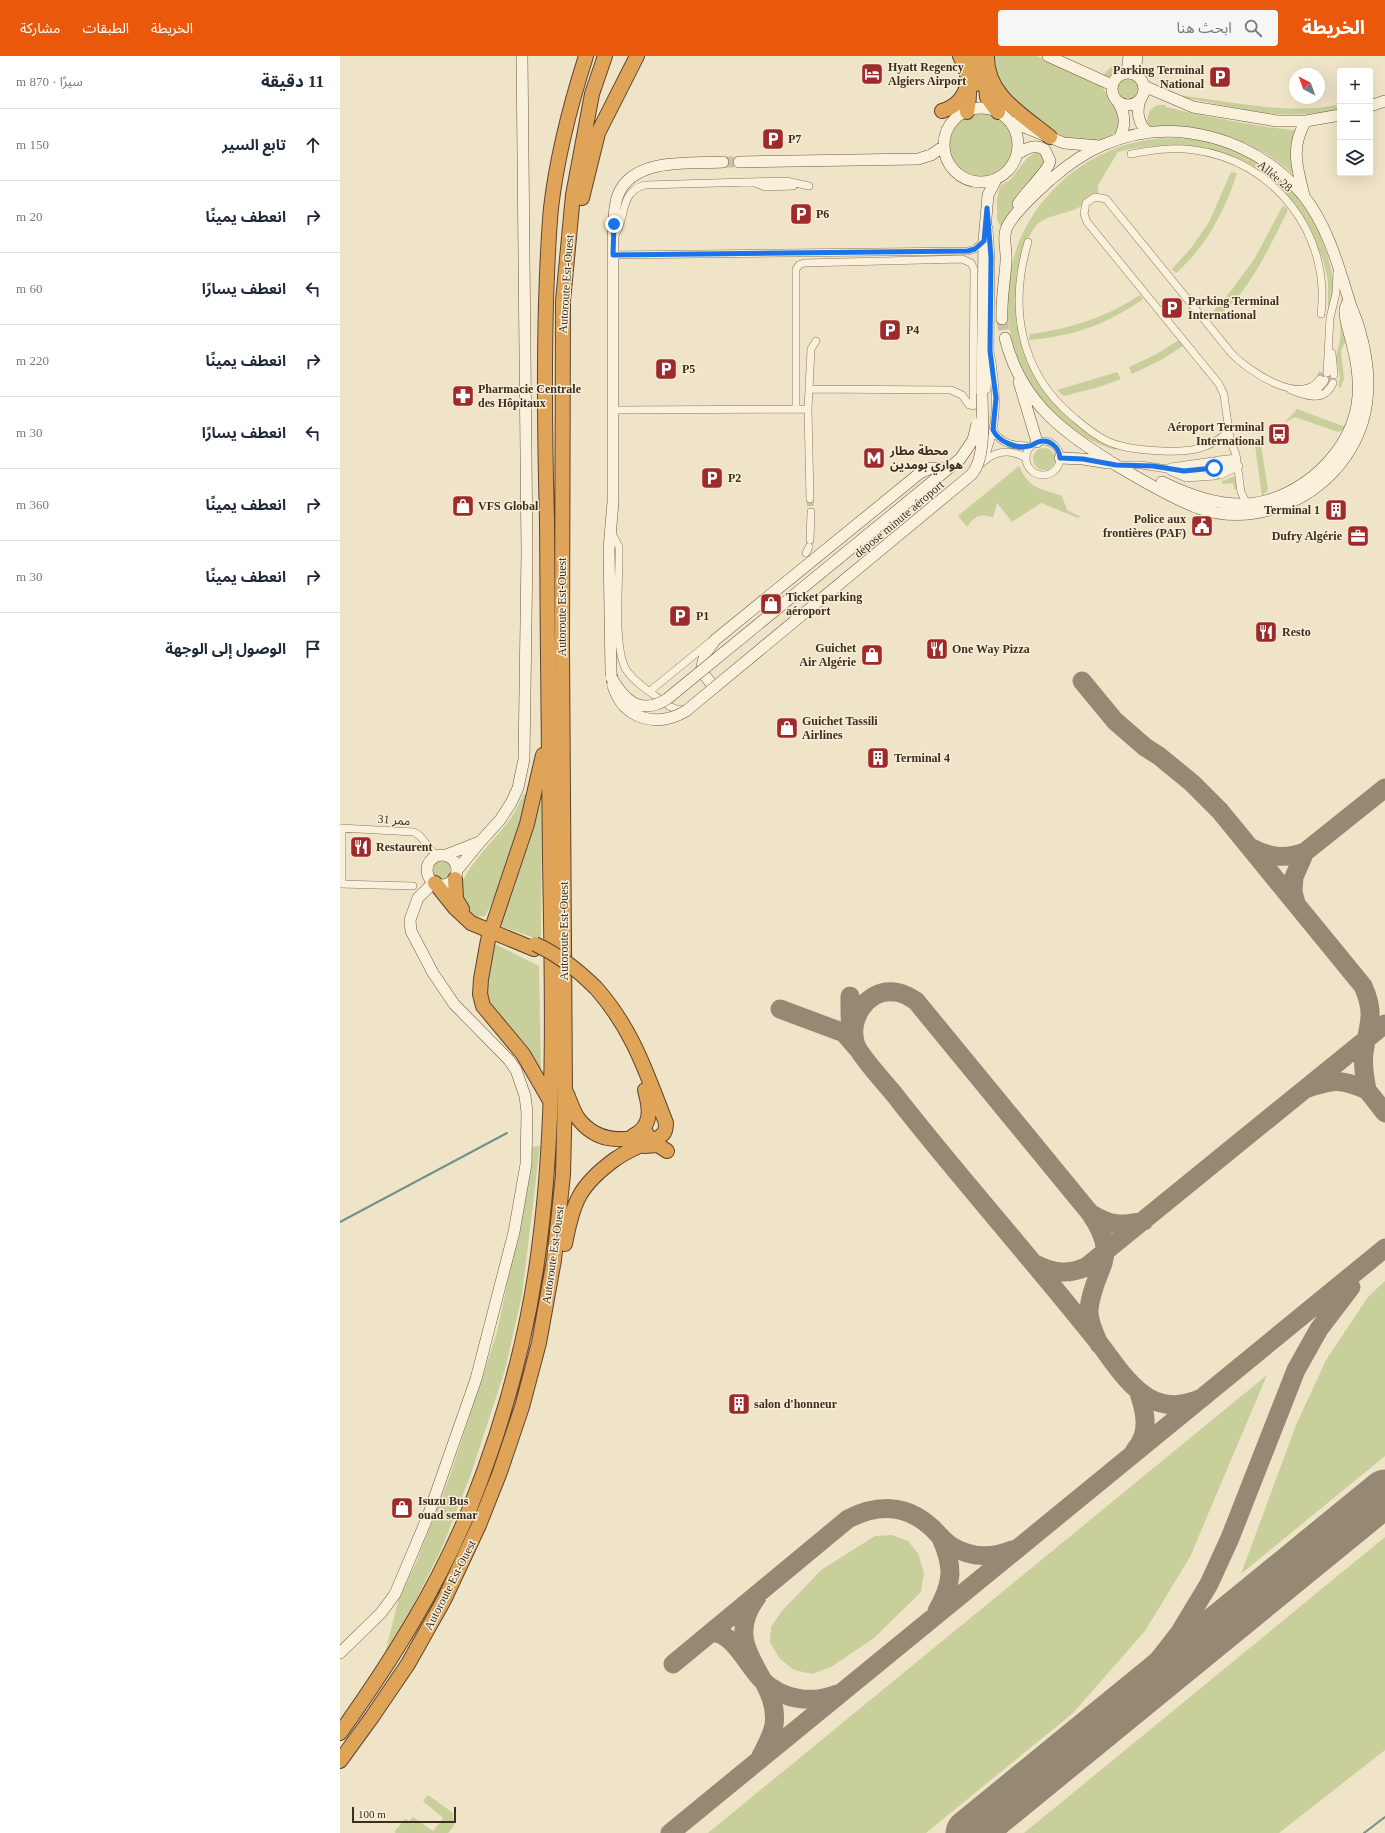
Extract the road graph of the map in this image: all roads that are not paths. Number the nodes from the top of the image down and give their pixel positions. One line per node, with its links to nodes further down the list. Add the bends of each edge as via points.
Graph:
1 (522, 56): 81 (main road, via 527,553 524,759 518,788 511,804)
2 (586, 56): 79 (highway, Autoroute Est-Ouest, via 566,124 551,207 548,250 544,376)
3 (605, 56): 28 (highway, Autoroute Est-Ouest, via 592,94)
4 (614, 56): 28 (highway)
5 (637, 56): 43 (highway, via 596,140)
6 (960, 56): 13 (highway)
7 (975, 56): 21 (highway, via 977,86)
8 (987, 56): 23 (highway, via 987,97); 26 (highway, via 995,88 1003,98)
9 (1048, 56): 14 (main road)
10 (1129, 56): 12 (main road)
11 (1137, 56): 12 (main road)
12 (1131, 73): 14 (main road, via 1116,78); 15 (main road, via 1141,79)
13 (968, 77): 20 (highway, via 961,99 953,107); 21 (highway)
14 (1112, 85): 18 (main road, via 1113,94)
15 (1144, 86): 16 (main road); 24 (main road, via 1200,109 1277,121)
16 (1140, 100): 18 (main road, via 1132,105); 25 (main road, via 1138,116 1141,125)
17 (1385, 101): 19 (main road)
18 (1118, 102): 27 (main road, via 1125,120)
19 (1373, 105)
20 (942, 111)
21 (968, 111): 23 (main road, via 984,108); 29 (main road, via 949,127)
22 (1337, 116): 24 (main road)
23 (1004, 117): 26 (main road); 31 (main road, via 1018,139)
24 (1306, 122): 37 (main road, via 1297,141 1295,155)
25 (1148, 132): 27 (main road); 37 (main road, via 1184,132 1235,144 1280,172)
26 (1050, 137): 30 (main road, via 1071,144)
27 (1119, 139): 30 (main road)
28 (584, 141): 43 (highway, Autoroute Est-Ouest, via 573,196)
29 (944, 146): 34 (main road, via 931,155 918,159); 35 (main road, via 949,163 962,177 979,182)
30 (1100, 146): 39 (main road, via 1048,182 1026,203)
31 (1017, 154): 35 (main road, via 1010,168); 39 (main road, via 1029,148 1041,148 1048,153 1049,165 1024,195)
32 (1131, 154): 47 (street, Allée 28, via 1171,149 1202,151 1236,162 1268,181 1295,210 1310,237 1321,277)
33 (723, 162): 40 (main road, via 653,166 632,176 621,188 616,203)
34 (739, 162)
35 (997, 178): 38 (main road, via 989,192)
36 (809, 186): 40 (street, via 786,181 641,186 628,196)
37 (1305, 197): 44 (main road)
38 (987, 208): 41 (main road); 52 (street, via 991,257)
39 (1007, 227): 48 (main road, via 1004,240 1006,262 1001,294)
40 (613, 238): 45 (main road)
41 (984, 241): 45 (street, via 975,249 968,251); 56 (main road)
42 (1028, 242): 62 (street, via 1021,268 1018,295 1022,333 1032,365 1064,410 1100,437 1119,445 1148,450 1171,452 1203,449 1218,442)
43 (567, 250): 90 (highway, Autoroute Est-Ouest, via 563,301 562,434)
44 (1334, 251): 46 (main road); 49 (street, via 1337,285)
45 (613, 255): 60 (main road)
46 (1349, 301): 70 (main road, via 1359,326 1365,352 1368,398 1361,427 1352,447 1334,471 1320,484 1304,496 1279,507 1251,513 1218,513 1197,508); 72 (main road, via 1345,311 1356,363 1358,395 1355,416 1349,431 1327,463 1303,484 1279,496)
47 (1321, 314)
48 (1002, 319)
49 (1330, 327): 49 (street, via 1329,373)
50 (1006, 338): 53 (main road)
51 (816, 341): 55 (street, via 811,349)
52 (990, 351): 57 (street, via 987,392 981,402); 61 (street, via 996,398)
53 (1017, 372): 63 (main road); 68 (main road, via 1050,418 1084,445)
54 (1279, 386): 54 (street, via 1305,389 1327,381 1325,394 1315,397); 62 (street, via 1254,372 1232,354 1106,199 1099,197 1088,200 1084,211 1087,222 1219,384 1224,395)
55 (809, 389): 57 (street, via 951,390 959,393); 59 (street)
56 (982, 393): 75 (main road, dépose minute aéroport, bridge, via 973,440 965,453); 77 (main road, dépose minute aéroport, bridge, via 981,455 978,466 971,475)
57 (973, 406): 58 (street, via 974,269 971,263 962,259 804,262 799,265 796,269)
58 (796, 409): 59 (street); 60 (street)
59 (808, 409): 71 (street)
60 (613, 410): 74 (main road, via 613,502)
61 (993, 430): 63 (street, via 998,438 1006,442); 66 (street)
62 (1229, 430): 67 (street)
63 (1034, 444): 64 (street, via 1027,451); 65 (street, via 1044,441 1051,443)
64 (1026, 458): 65 (street, via 1031,470 1043,475 1055,470); 66 (street, via 1004,452 992,455)
65 (1060, 458): 68 (main road)
66 (983, 462): 78 (street, via 974,473 694,705 687,709 676,709)
67 (1238, 462): 69 (street); 69 (street); 72 (street, via 1241,492)
68 (1116, 465): 69 (street, via 1141,465 1187,472); 70 (main road)
69 (1217, 468)
70 (1133, 475): 72 (main road, via 1137,472 1143,473 1176,489 1209,500)
71 (810, 499)
72 (1247, 504)
73 (811, 512): 78 (street, via 807,550 792,575)
74 (610, 533): 76 (main road); 78 (street, via 618,547 620,655 627,671)
75 (701, 671): 76 (main road, dépose minute aéroport, bridge, via 667,699 647,706 627,699); 77 (main road)
76 (612, 681): 77 (main road, dépose minute aéroport, bridge, via 619,699 628,709 640,717 654,720 681,714)
77 (714, 687)
78 (650, 691)
79 (550, 713): 87 (highway, via 541,769 527,824); 91 (highway, Autoroute Est-Ouest)
80 (341, 828): 82 (street, ممر 31, via 414,832); 85 (street)
81 (480, 842): 82 (main road); 83 (main road)
82 (441, 855): 83 (main road, via 454,860); 84 (main road, via 429,862 427,871)
83 (456, 874): 84 (main road, via 448,884); 87 (highway, via 455,894 459,905 473,920)
84 (434, 883): 87 (highway, via 460,914 477,926); 97 (main road, via 418,898 410,920 411,932 433,973 454,1004 516,1070 525,1096 527,1112 526,1164 514,1232 476,1379 428,1516 395,1594 381,1613)
85 (341, 884): 86 (street)
86 (413, 886)
87 (491, 929): 88 (highway, bridge, via 562,958 585,977); 91 (highway, via 480,979 483,1006 524,1054)
88 (594, 990): 89 (highway, via 628,1038); 92 (highway, via 615,1011 638,1049 666,1123)
89 (645, 1080): 92 (highway); 93 (highway, via 649,1113 645,1125 637,1134)
90 (565, 1091): 93 (highway, via 576,1116 582,1123 598,1134); 96 (highway, Autoroute Est-Ouest, via 559,1219)
91 (550, 1100): 98 (highway, Autoroute Est-Ouest, via 546,1190 540,1243 509,1393 489,1456 469,1510 422,1605 395,1652)
92 (668, 1136): 93 (highway, via 652,1132); 94 (highway)
93 (616, 1140)
94 (632, 1149): 95 (highway, via 654,1145 661,1146); 96 (highway, via 594,1177 575,1201)
95 (667, 1151)
96 (539, 1343): 99 (highway, Autoroute Est-Ouest, via 510,1443 485,1510 444,1600 408,1664)
97 (340, 1653)
98 (340, 1733)
99 (340, 1761)

